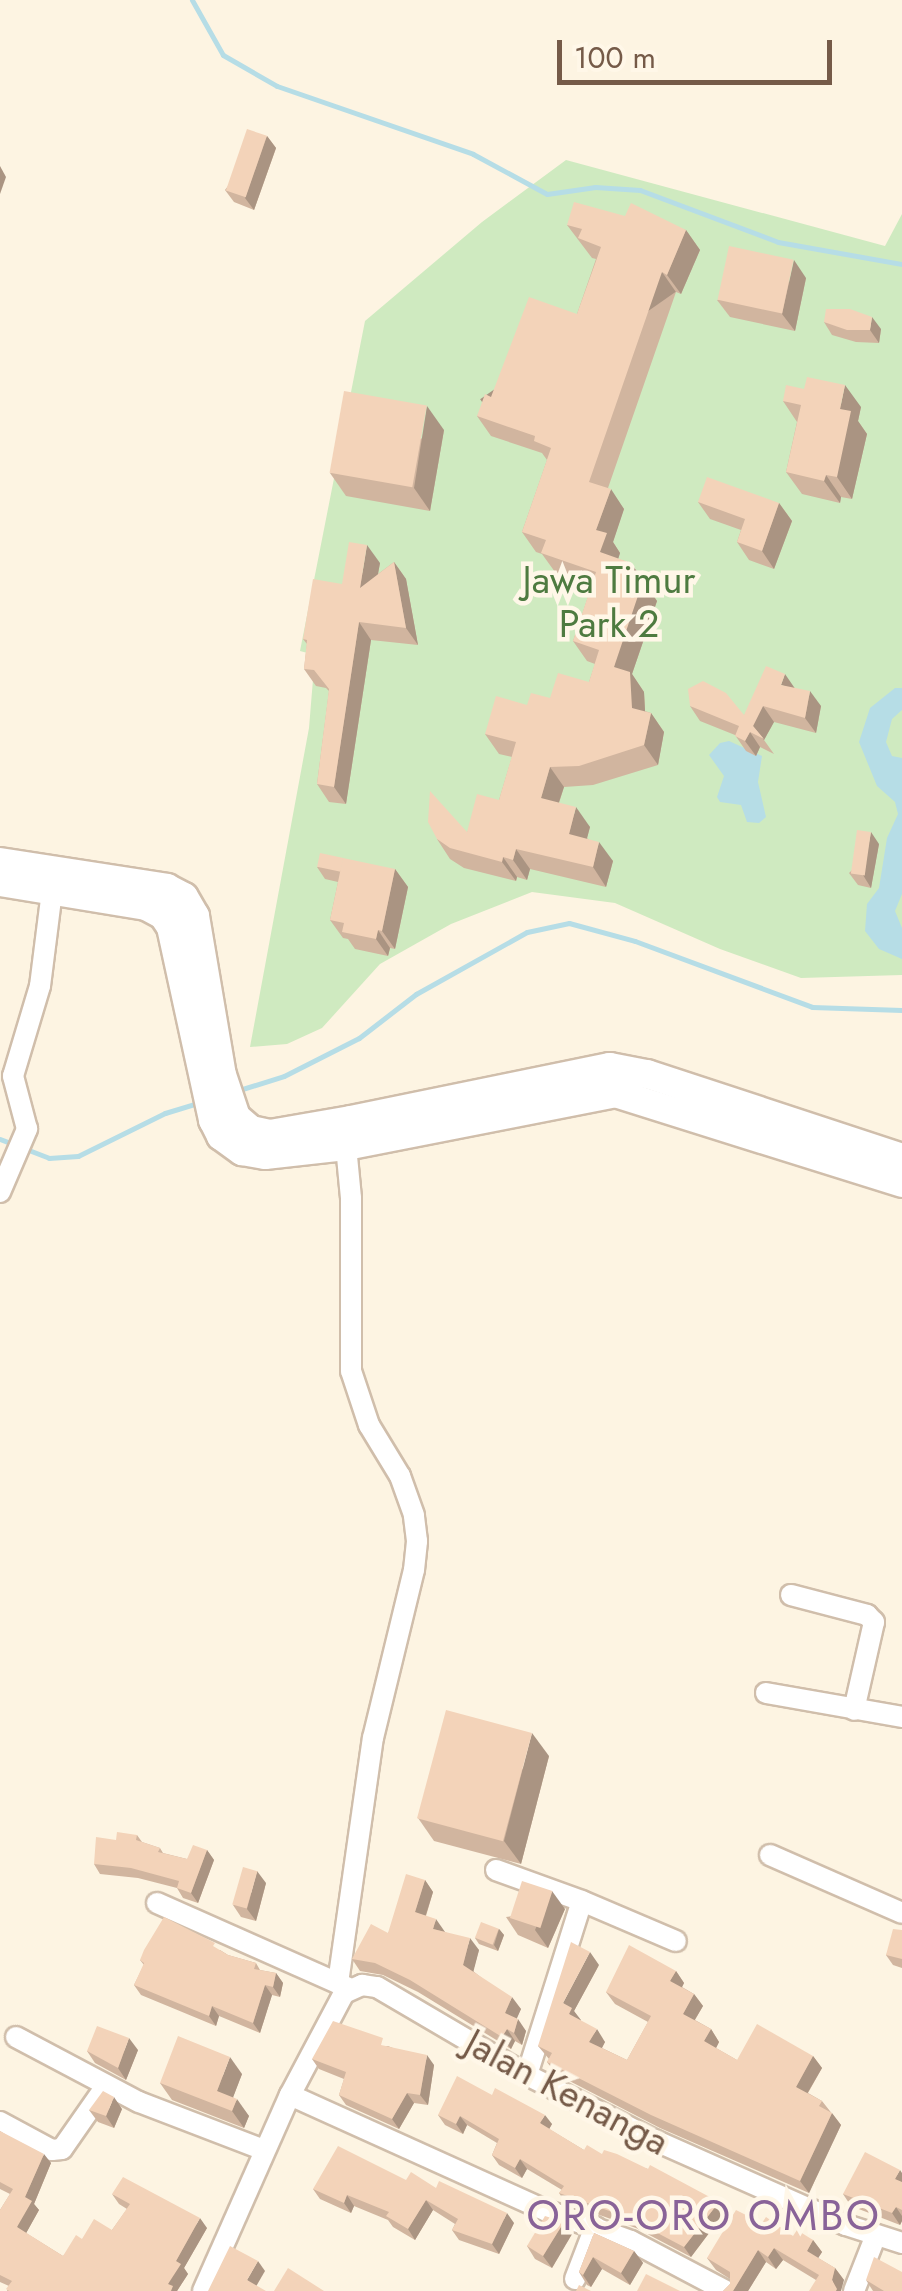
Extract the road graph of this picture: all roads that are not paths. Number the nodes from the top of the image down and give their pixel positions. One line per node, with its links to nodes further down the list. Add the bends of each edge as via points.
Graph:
1 (0, 862): 4 (street, via 167,888 184,897 195,916)
2 (0, 882): 3 (street)
3 (52, 891): 4 (street, via 146,906 168,920); 9 (street, via 40,986 13,1076 26,1119)
4 (212, 1076): 5 (street)
5 (224, 1119): 6 (street, via 230,1145 256,1155); 7 (street, via 270,1134 610,1066)
6 (346, 1146): 8 (street, via 615,1093); 20 (street, via 351,1371 369,1425 400,1476 417,1540 373,1738)
7 (902, 1158)
8 (902, 1183)
9 (0, 1192)
10 (791, 1594): 12 (street, via 874,1622)
11 (766, 1692): 12 (street)
12 (854, 1710): 13 (street)
13 (902, 1717)
14 (770, 1855): 18 (street)
15 (496, 1870): 16 (street)
16 (582, 1900): 19 (street); 22 (street)
17 (158, 1902): 20 (street, Jalan Kenanga)
18 (902, 1914)
19 (676, 1941)
20 (344, 1986): 22 (street, Jalan Kenanga, via 377,1987); 24 (street)
21 (16, 2037): 23 (street)
22 (527, 2075): 28 (street, Jalan Kenanga, via 654,2140)
23 (106, 2086): 25 (street, via 62,2149); 26 (street)
24 (290, 2096): 26 (street); 27 (street)
25 (0, 2122)
26 (264, 2150): 31 (street)
27 (594, 2227): 30 (street); 32 (street)
28 (876, 2234): 29 (street, Jalan Kenanga); 33 (street)
29 (902, 2244)
30 (576, 2279)
31 (203, 2291)
32 (726, 2291)
33 (854, 2291)

